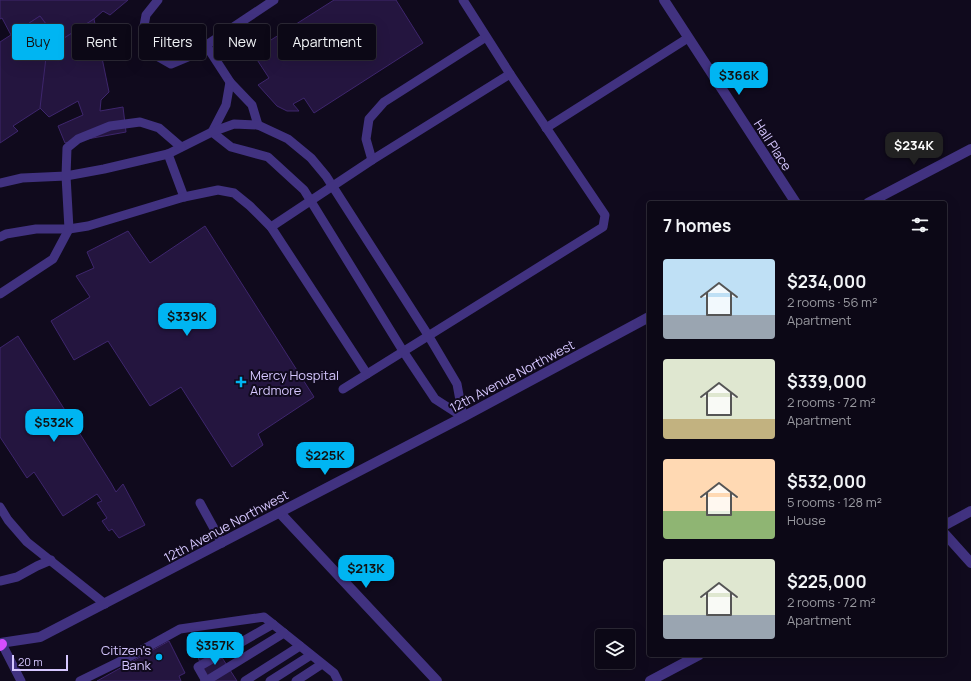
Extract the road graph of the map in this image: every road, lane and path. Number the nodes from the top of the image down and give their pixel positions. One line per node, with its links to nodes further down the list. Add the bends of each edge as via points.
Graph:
1 (158, 0): 5 (lane, via 146,15)
2 (274, 0): 8 (lane)
3 (463, 0): 6 (lane)
4 (664, 0): 7 (street, Hall Place)
5 (144, 24)
6 (486, 36): 11 (lane); 19 (lane, via 384,102 368,119 366,139)
7 (688, 38): 14 (lane); 25 (street, Hall Place)
8 (206, 45): 12 (lane)
9 (164, 60): 10 (lane, via 171,64)
10 (180, 60)
11 (510, 74): 14 (lane); 19 (lane)
12 (230, 82): 13 (lane, via 252,105); 15 (lane, via 226,105)
13 (258, 125): 15 (lane, via 234,124); 22 (lane, via 288,139 311,158)
14 (546, 128): 32 (lane, via 605,215 603,227)
15 (212, 132): 16 (lane); 24 (lane, via 231,147 268,157 304,190)
16 (181, 147): 18 (lane); 20 (lane, via 159,128 140,122 110,126 78,139 67,148)
17 (971, 149): 26 (street)
18 (168, 154): 20 (lane); 23 (lane)
19 (372, 160): 22 (lane)
20 (66, 176): 21 (lane, via 22,178); 28 (lane)
21 (0, 183)
22 (333, 186): 24 (lane); 32 (lane)
23 (184, 197): 27 (lane, via 218,190 234,193); 28 (lane, via 88,226)
24 (311, 201): 27 (lane); 33 (lane)
25 (795, 201)
26 (872, 201)
27 (271, 227): 34 (lane)
28 (68, 229): 29 (lane, via 36,229); 30 (lane, via 53,259)
29 (0, 237)
30 (0, 294)
31 (647, 318): 36 (street, 12th Avenue Northwest)
32 (428, 335): 33 (lane); 36 (lane, via 456,384)
33 (404, 351): 34 (lane); 36 (lane, via 435,399)
34 (367, 374): 35 (lane)
35 (343, 388)
36 (463, 417): 40 (street, 12th Avenue Northwest)
37 (200, 503): 43 (lane)
38 (0, 507): 44 (lane, via 27,542)
39 (971, 511): 41 (street)
40 (280, 513): 43 (street, 12th Avenue Northwest); 62 (street)
41 (947, 524)
42 (947, 536): 45 (street)
43 (222, 543): 47 (street, 12th Avenue Northwest)
44 (51, 560): 46 (lane, via 17,577); 47 (lane)
45 (971, 563)
46 (0, 581)
47 (105, 604): 50 (street, 12th Avenue Northwest, via 40,638)
48 (273, 624): 49 (lane); 56 (lane, via 264,617 180,629); 57 (lane, via 198,667)
49 (284, 633): 51 (lane); 57 (lane)
50 (0, 644): 55 (lane)
51 (300, 646): 52 (lane); 58 (lane)
52 (311, 654): 54 (lane); 59 (lane)
53 (695, 657): 63 (street)
54 (322, 664): 60 (lane); 61 (lane, via 334,673)
55 (21, 681)
56 (80, 681)
57 (206, 681)
58 (245, 681)
59 (270, 681)
60 (296, 681)
61 (338, 681)
62 (437, 681)
63 (650, 681)

